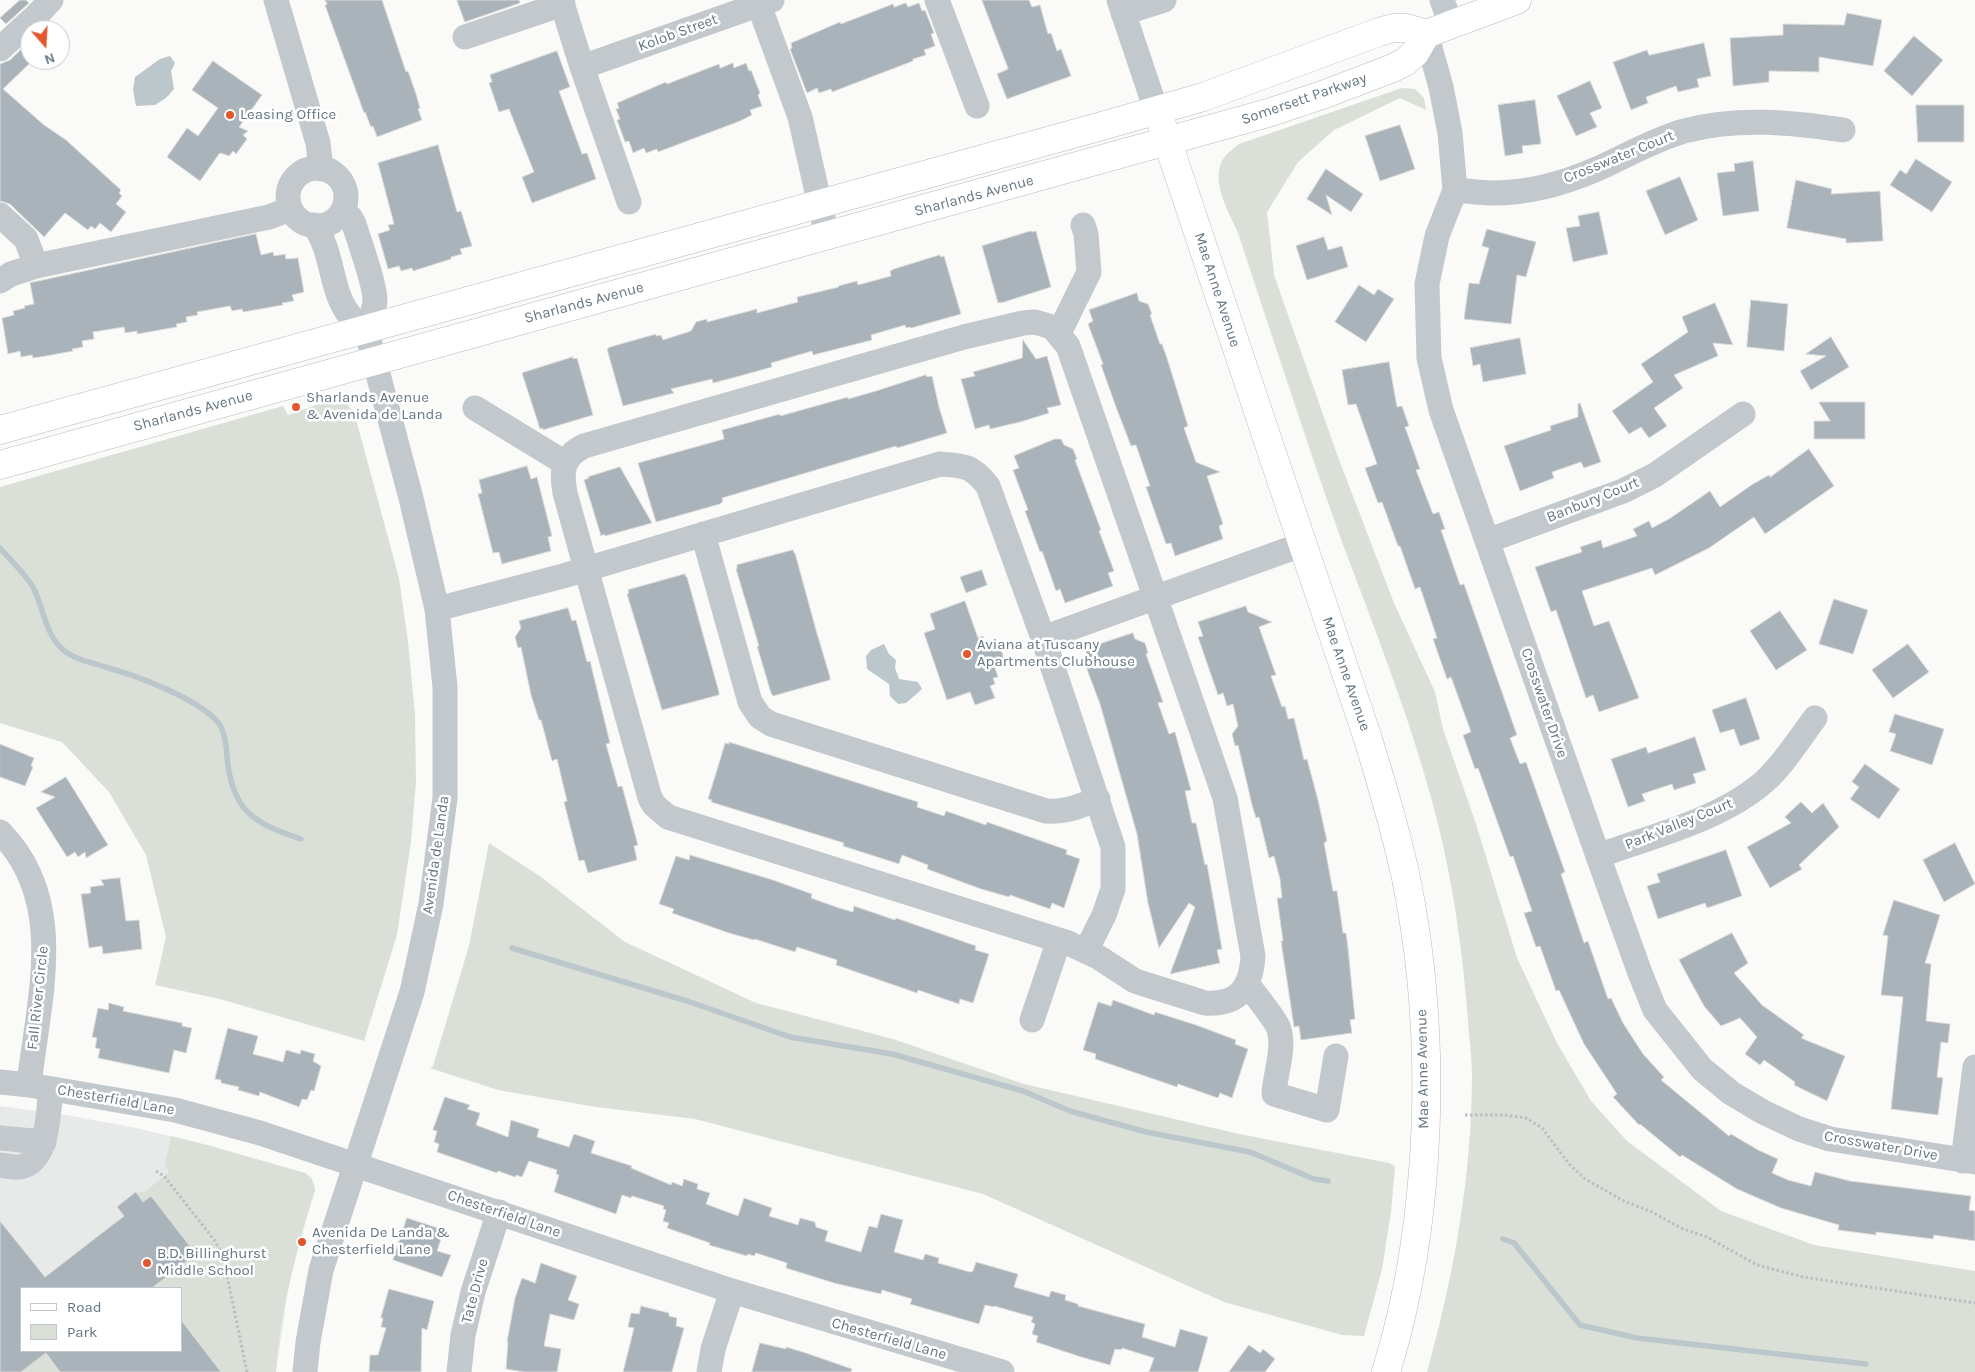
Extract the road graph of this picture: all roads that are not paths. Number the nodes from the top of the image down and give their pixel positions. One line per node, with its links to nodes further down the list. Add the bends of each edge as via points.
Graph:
1 (51, 0): 13 (street)
2 (276, 0): 19 (street, via 318,143)
3 (937, 0): 15 (street)
4 (1164, 0): 9 (street)
5 (1442, 0): 10 (street)
6 (1516, 0): 10 (main road)
7 (562, 2): 12 (street); 14 (street)
8 (766, 2): 14 (street, Kolob Street); 22 (street)
9 (1121, 7): 16 (street, Mae Anne Avenue)
10 (1451, 25): 11 (main road)
11 (1426, 34): 16 (main road, via 1393,28 1203,97); 18 (main road, Somersett Parkway, via 1415,53 1393,68 1293,106); 20 (street, Crosswater Drive, via 1450,133)
12 (465, 38)
13 (0, 49)
14 (582, 67): 21 (street)
15 (977, 106)
16 (1156, 110): 18 (main road, Mae Anne Avenue); 22 (main road)
17 (1843, 130): 20 (street, Crosswater Court, via 1761,121 1724,124 1684,131 1564,181 1494,193)
18 (1168, 142): 28 (main road, Sharlands Avenue); 41 (main road, Mae Anne Avenue)
19 (321, 169): 23 (street, via 312,168 300,173 292,183 288,196); 24 (street, via 337,175 344,186 347,199)
20 (1455, 190): 40 (street, Crosswater Drive, via 1437,236 1428,284 1429,358 1442,410)
21 (629, 202)
22 (821, 204): 28 (street); 31 (main road)
23 (290, 208): 27 (street, via 298,219); 29 (street, via 270,217)
24 (343, 211): 27 (street, via 334,221 322,226); 31 (street, via 354,224 374,293 374,310)
25 (0, 215): 29 (street, via 26,239)
26 (1083, 224): 32 (street, via 1089,272)
27 (314, 225): 31 (street, via 325,245 344,307)
28 (827, 236): 33 (main road, Sharlands Avenue)
29 (36, 266): 30 (street)
30 (0, 281)
31 (366, 329): 33 (street, Avenida de Landa); 36 (main road)
32 (1059, 333): 37 (street, via 1052,327 1035,322 964,337 584,446 575,450); 43 (street, via 1068,346)
33 (376, 361): 38 (main road, Sharlands Avenue); 44 (street, Avenida de Landa)
34 (475, 408): 37 (street)
35 (1743, 414): 40 (street, Banbury Court, via 1655,475 1623,491)
36 (1, 426)
37 (565, 463): 42 (street, via 562,477 565,494)
38 (0, 465)
39 (703, 534): 42 (street); 45 (street, via 940,464 960,465 977,472 988,486); 47 (street, via 750,702 760,717 771,724 1046,811 1072,809)
40 (1487, 541): 49 (street, Crosswater Drive)
41 (1301, 545): 43 (street); 69 (main road, Mae Anne Avenue, via 1389,808 1418,949 1426,1067 1423,1164 1415,1240)
42 (587, 569): 44 (street); 50 (street, via 650,798 660,811 668,817)
43 (1155, 598): 45 (street); 52 (street, via 1224,798 1254,956)
44 (437, 609): 61 (street, Avenida de Landa, via 445,687 445,798 431,904 412,992)
45 (1043, 638): 47 (street)
46 (1815, 718): 49 (street, Park Valley Court, via 1766,780 1742,799 1716,813)
47 (1098, 799): 51 (street, via 1112,847 1113,889)
48 (0, 832): 57 (street, Fall River Circle, via 21,860 35,889 42,917 45,946)
49 (1598, 856): 60 (street, Crosswater Drive, via 1655,1010 1702,1069 1732,1093 1799,1129 1830,1139)
50 (1059, 940): 51 (street); 53 (street)
51 (1086, 951): 52 (street, via 1135,981 1205,1003 1227,1001)
52 (1248, 985): 54 (street, via 1279,1029 1280,1050 1274,1094 1327,1110)
53 (1032, 1020)
54 (1336, 1056)
55 (1975, 1067): 60 (street)
56 (0, 1082): 57 (street, Chesterfield Lane)
57 (40, 1087): 59 (street, Fall River Circle); 61 (street, Chesterfield Lane, via 175,1110)
58 (0, 1138): 59 (street)
59 (44, 1142): 62 (street, via 30,1163 19,1167)
60 (1969, 1161)
61 (356, 1164): 63 (street, Chesterfield Lane); 65 (street, Avenida de Landa, via 321,1270)
62 (0, 1165)
63 (499, 1212): 64 (street, Chesterfield Lane); 66 (street, Tate Drive, via 473,1292)
64 (732, 1292): 67 (street, via 713,1349); 68 (street, Chesterfield Lane)
65 (305, 1372)
66 (459, 1372)
67 (709, 1372)
68 (1002, 1372)
69 (1386, 1372)

